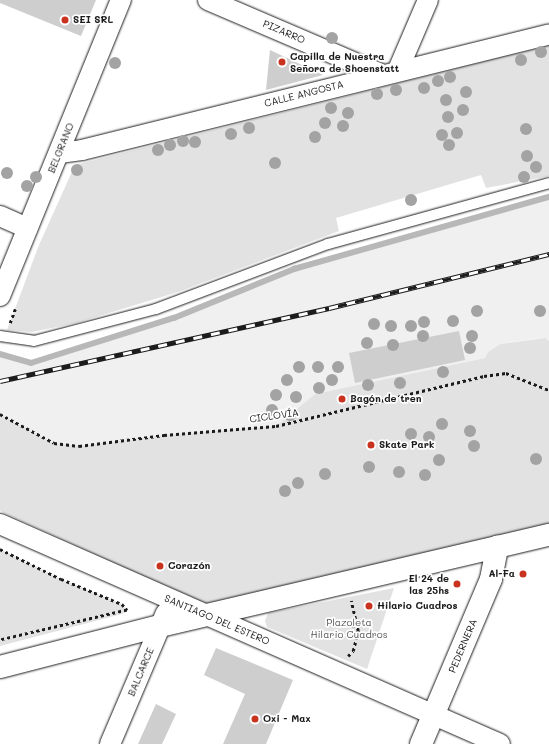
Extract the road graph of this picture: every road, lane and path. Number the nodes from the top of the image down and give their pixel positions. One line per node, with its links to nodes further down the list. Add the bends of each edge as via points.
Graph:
1 (121, 0): 6 (street, BELGRANO)
2 (208, 0): 5 (street, PIZARRO)
3 (428, 0): 5 (street)
4 (549, 34): 5 (street, CALLE ANGOSTA)
5 (390, 72): 6 (street, CALLE ANGOSTA, via 82,150)
6 (59, 153): 9 (street, BELGRANO)
7 (549, 184): 11 (lane, via 328,244 156,309 34,341)
8 (0, 216): 9 (street)
9 (28, 228): 10 (street, BELGRANO)
10 (0, 296)
11 (0, 336)
12 (549, 390): 13 (path, CICLOVÍA, via 506,373 484,376 276,426 164,435 79,446 54,443)
13 (0, 414)
14 (0, 524): 18 (street, SANTIAGO DEL ESTERO)
15 (549, 535): 16 (main road)
16 (497, 547): 20 (main road); 27 (main road, PEDERNERA, via 491,579)
17 (0, 549): 24 (path, via 122,604 127,610)
18 (171, 600): 20 (street, SANTIAGO DEL ESTERO); 22 (street, BALCARCE)
19 (352, 604): 23 (path)
20 (208, 617): 22 (main road); 27 (street, SANTIAGO DEL ESTERO)
21 (341, 622): 23 (path)
22 (160, 626): 26 (main road); 28 (street, BALCARCE)
23 (358, 628): 25 (path)
24 (0, 640)
25 (353, 651)
26 (0, 667)
27 (434, 714): 29 (main road, PEDERNERA); 30 (street, SANTIAGO DEL ESTERO)
28 (110, 744)
29 (421, 744)
30 (500, 744)

